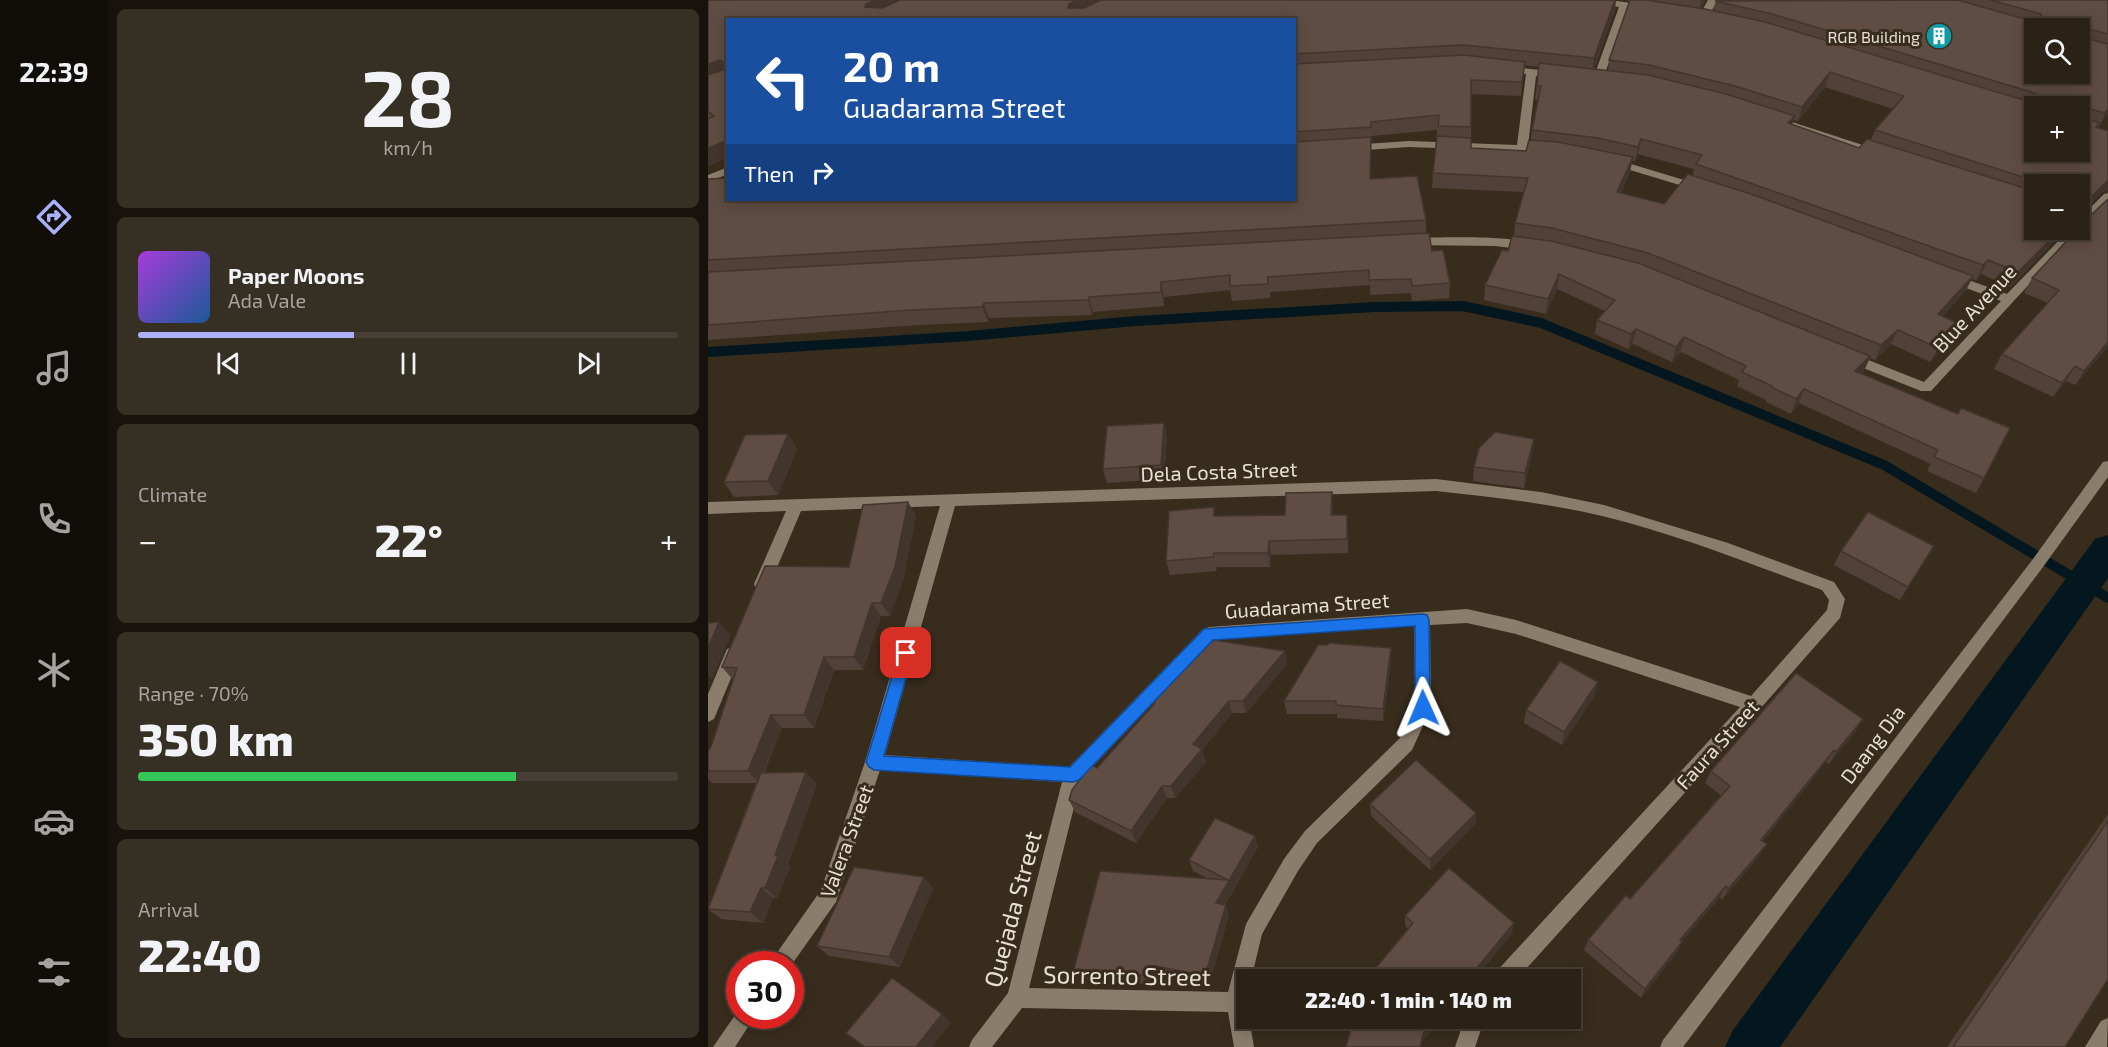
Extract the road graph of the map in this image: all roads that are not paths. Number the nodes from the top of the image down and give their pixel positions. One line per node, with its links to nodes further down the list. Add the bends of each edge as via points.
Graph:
1 (1588, 0): 3 (street)
2 (1713, 0): 5 (street)
3 (1623, 5): 4 (street); 9 (street, via 1593,78)
4 (1662, 11)
5 (1703, 18)
6 (1497, 68): 7 (street)
7 (1531, 72): 8 (street); 12 (street)
8 (1564, 75)
9 (1610, 80)
10 (1776, 120): 14 (street)
11 (1340, 149): 12 (street, via 1409,144)
12 (1522, 149): 13 (street)
13 (1557, 151)
14 (1887, 156)
15 (1602, 159): 18 (street)
16 (726, 171): 17 (street)
17 (708, 179)
18 (1714, 192)
19 (2108, 196): 20 (street, Blue Avenue)
20 (2090, 213)
21 (2064, 240): 25 (street, Blue Avenue)
22 (1399, 243): 23 (street, via 1446,240)
23 (1539, 248)
24 (1942, 275): 25 (street)
25 (2008, 299): 26 (street, Blue Avenue, via 1926,388)
26 (1838, 353)
27 (2108, 466): 52 (street, Daang Dia)
28 (950, 500): 29 (street, Dela Costa Street); 31 (street, Dela Costa Street, via 1436,485 1541,498); 37 (street, Valera Street)
29 (795, 507): 30 (street, Dela Costa Street); 32 (street)
30 (708, 508)
31 (1723, 547): 35 (street, Faura Street, via 1818,581 1828,586 1837,599 1834,613)
32 (758, 594)
33 (1422, 620): 35 (street, Guadarama Street, via 1467,616 1516,627); 38 (street, Guadarama Street, via 1209,634); 40 (street, Sorrento Street, via 1423,708 1406,744 1311,837 1252,931)
34 (740, 638): 36 (street)
35 (1753, 704): 41 (street, Faura Street)
36 (708, 714)
37 (874, 762): 38 (street); 39 (street, Valera Street, via 829,895)
38 (1073, 775): 42 (street, Quejada Street)
39 (790, 951)
40 (1243, 969)
41 (1512, 969)
42 (1017, 998): 43 (street, Sorrento Street); 49 (street, Quejada Street)
43 (1236, 1002)
44 (2108, 1028): 53 (street)
45 (736, 1029): 48 (street)
46 (1241, 1029): 50 (street, Sorrento Street)
47 (1470, 1029): 51 (street)
48 (723, 1047)
49 (979, 1047)
50 (1244, 1047)
51 (1465, 1047)
52 (1670, 1047)
53 (2095, 1047)

